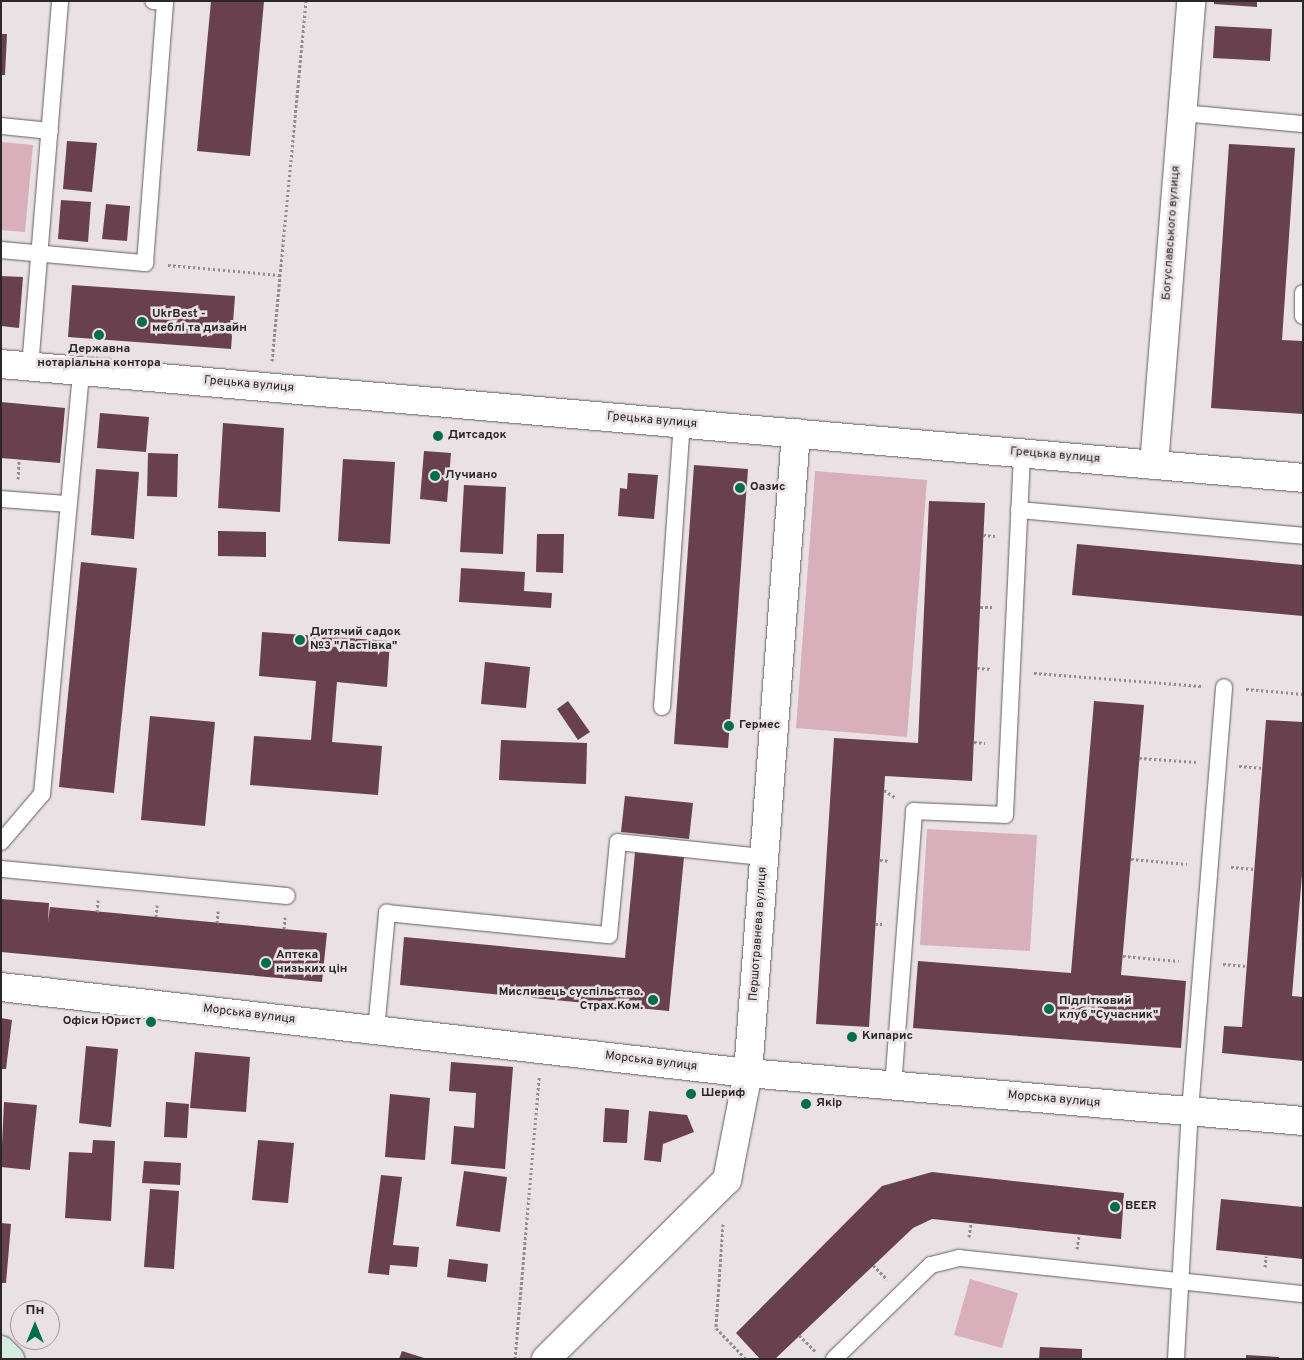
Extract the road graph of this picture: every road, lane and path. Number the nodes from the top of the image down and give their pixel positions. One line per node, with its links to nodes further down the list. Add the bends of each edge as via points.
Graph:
1 (60, 1): 8 (lane)
2 (153, 1): 11 (lane, via 166,2)
3 (306, 1): 12 (path)
4 (1191, 1): 5 (street, Богуславського вулиця)
5 (1182, 113): 6 (lane); 22 (street, Богуславського вулиця)
6 (1303, 124)
7 (1, 126): 8 (lane)
8 (50, 131): 10 (lane)
9 (1, 250): 10 (lane)
10 (40, 254): 11 (lane); 16 (lane)
11 (145, 263): 12 (path)
12 (280, 275): 18 (path)
13 (1303, 293): 14 (lane)
14 (1303, 316)
15 (1, 364): 16 (street, Грецька вулиця)
16 (30, 367): 17 (street, Грецька вулиця)
17 (81, 370): 18 (street, Грецька вулиця); 25 (lane)
18 (269, 387): 19 (street, Грецька вулиця)
19 (682, 423): 20 (street, Грецька вулиця); 31 (lane)
20 (796, 433): 21 (street, Грецька вулиця); 33 (street, Першотравнева вулиця)
21 (1022, 453): 22 (street, Грецька вулиця); 26 (lane)
22 (1154, 465): 23 (street, Грецька вулиця)
23 (1303, 478)
24 (1, 499): 25 (lane)
25 (68, 504): 32 (lane, via 42,794)
26 (1019, 510): 27 (lane); 28 (lane)
27 (1303, 536)
28 (1012, 671): 29 (path); 40 (lane, via 1005,815 914,811)
29 (1224, 688): 30 (path); 41 (lane)
30 (1303, 694)
31 (662, 708)
32 (1, 842)
33 (764, 857): 37 (lane, via 618,842 609,935 387,913); 39 (street, Першотравнева вулиця)
34 (1, 869): 35 (lane)
35 (287, 896)
36 (1, 987): 37 (street, Морська вулиця)
37 (376, 1030): 38 (street, Морська вулиця)
38 (541, 1049): 39 (street, Морська вулиця); 50 (path)
39 (748, 1073): 40 (street, Морська вулиця); 43 (street, Першотравнева вулиця)
40 (893, 1086): 41 (street, Морська вулиця)
41 (1190, 1111): 42 (street, Морська вулиця); 44 (lane)
42 (1303, 1121)
43 (726, 1180): 51 (street); 52 (path, via 716,1328)
44 (1182, 1283): 45 (lane); 53 (lane, via 960,1258 931,1265); 54 (lane)
45 (1303, 1294)
46 (799, 1336): 48 (path)
47 (1, 1350): 49 (main road)
48 (816, 1353)
49 (10, 1359)
50 (516, 1359)
51 (546, 1359)
52 (746, 1359)
53 (834, 1359)
54 (1176, 1359)

